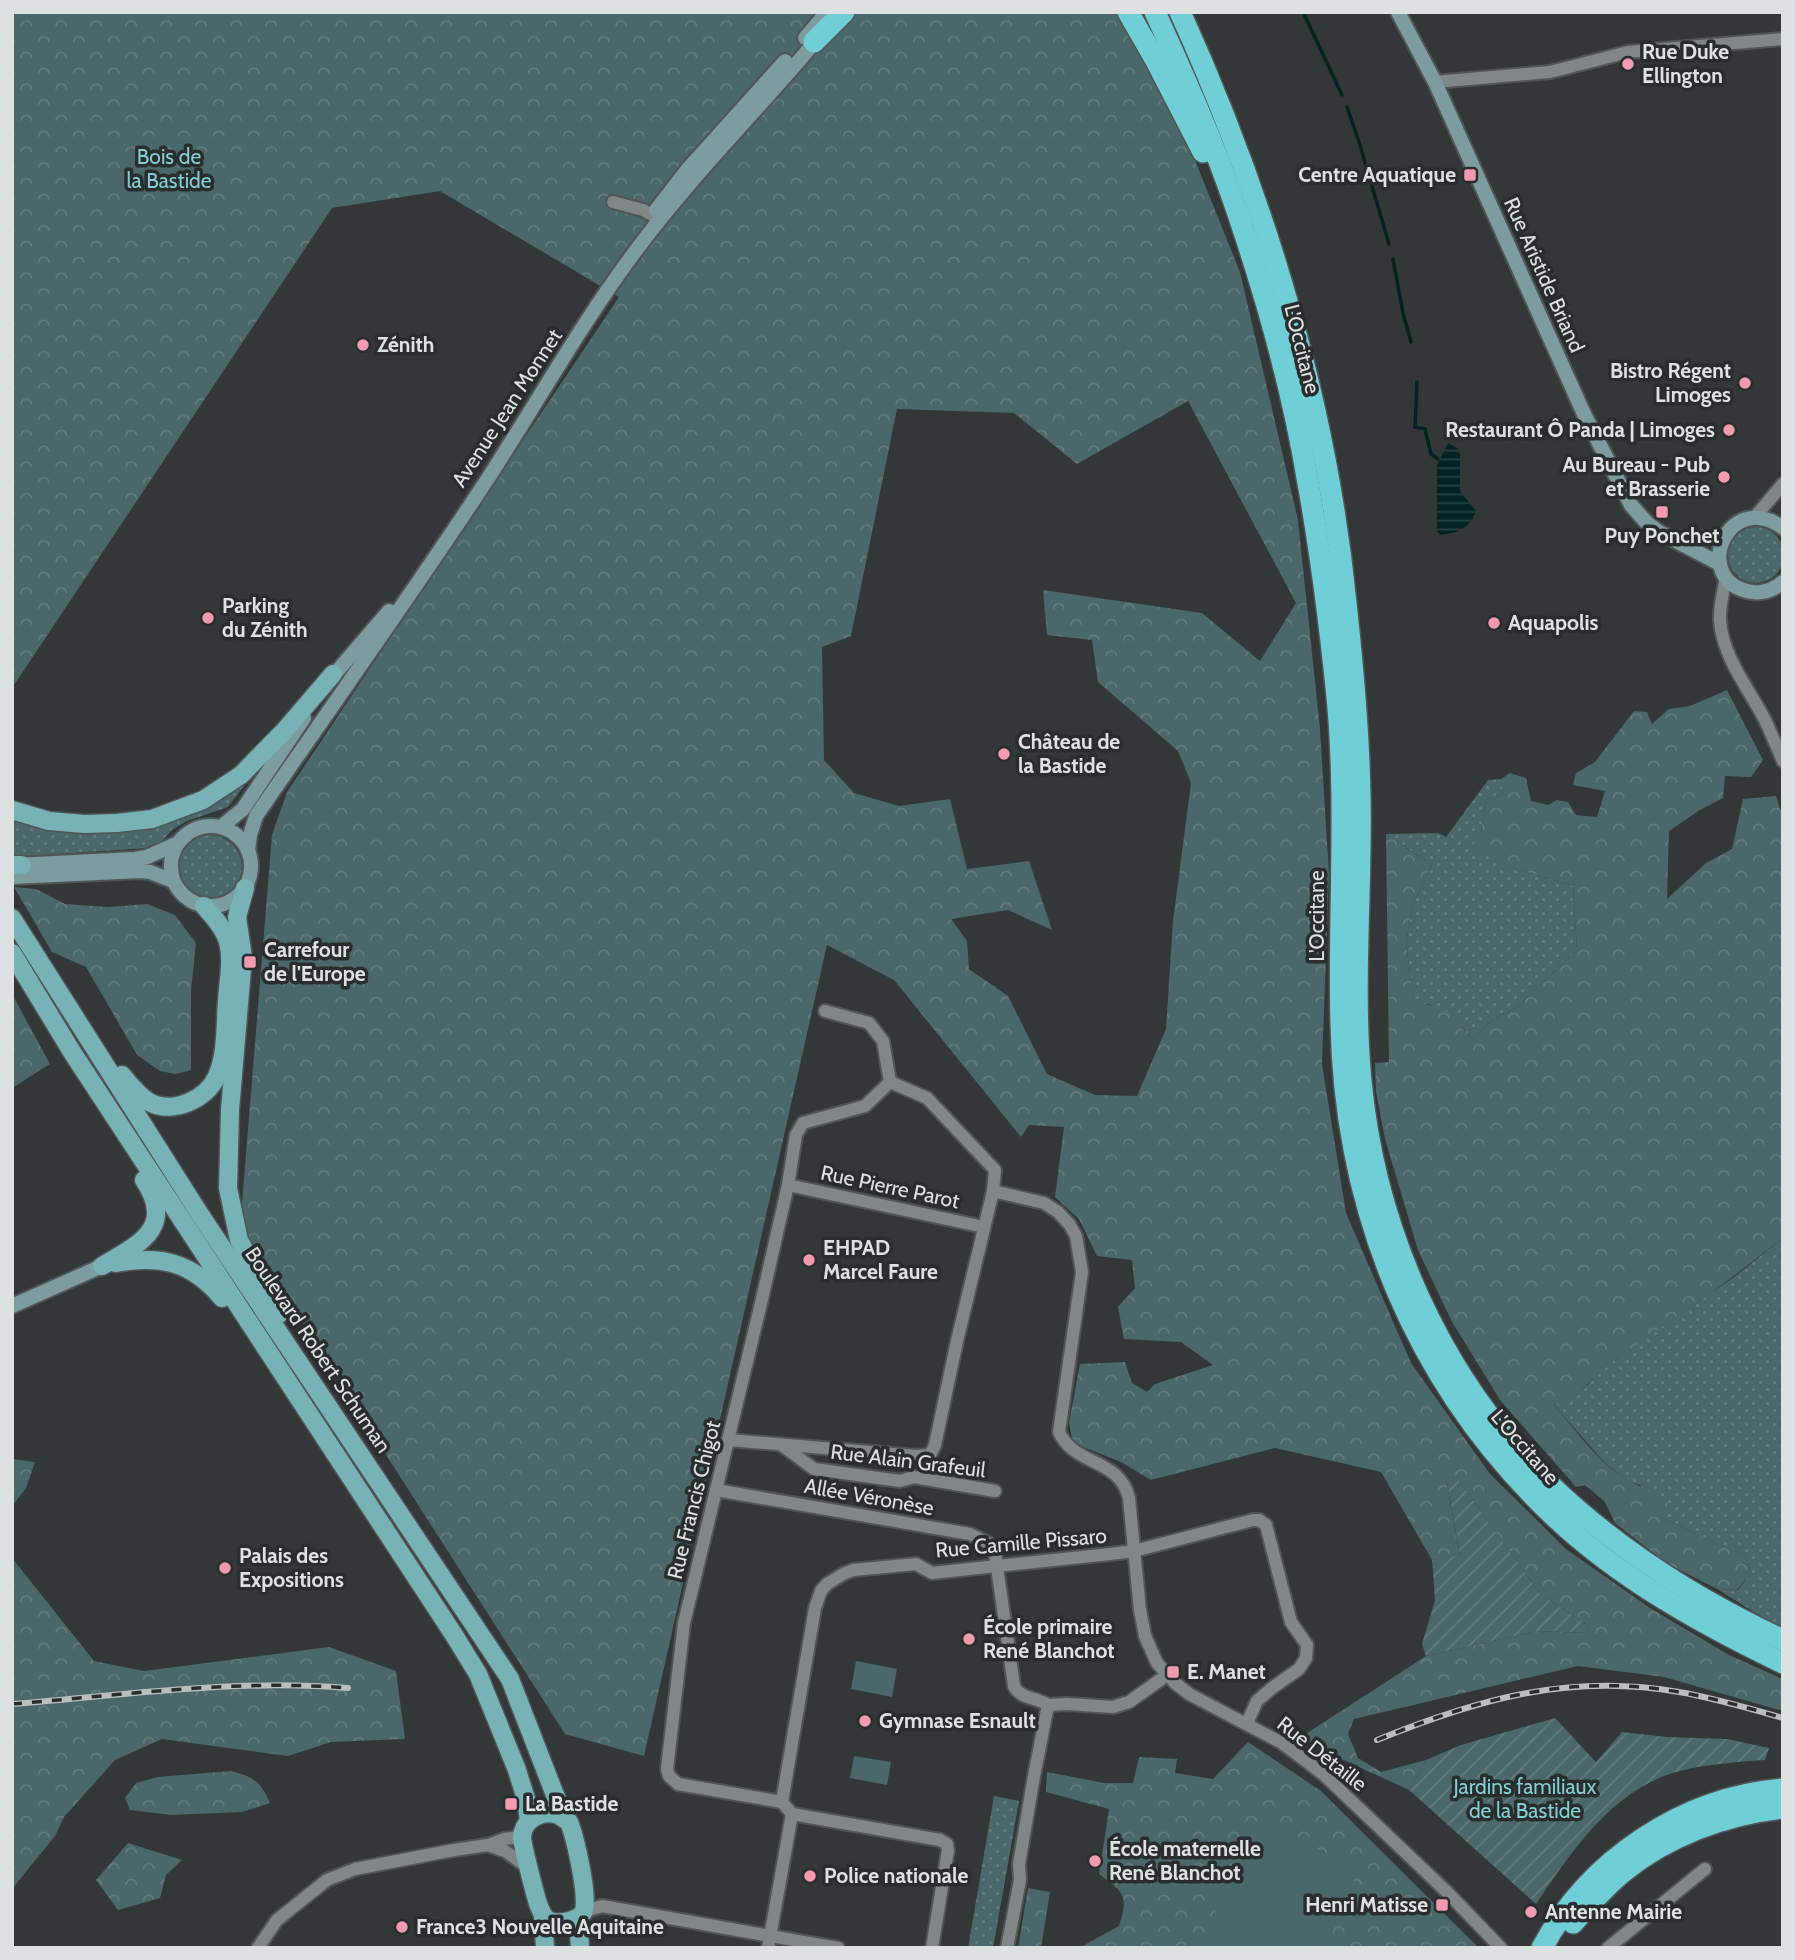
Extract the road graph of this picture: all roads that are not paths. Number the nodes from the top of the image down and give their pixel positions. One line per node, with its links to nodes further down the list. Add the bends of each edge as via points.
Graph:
1 (827, 12): 12 (main road, Avenue Jean Monnet)
2 (842, 12): 8 (highway)
3 (1128, 12): 11 (highway)
4 (1155, 12): 11 (highway, L'Occitane)
5 (1180, 12): 51 (highway, L'Occitane, via 1241,161 1283,290 1327,473 1346,598 1356,717 1361,1078 1378,1181 1405,1267 1470,1388 1546,1481 1606,1533 1668,1577)
6 (1398, 12): 9 (main road, Rue Aristide Briand)
7 (1783, 39): 9 (street, via 1628,52 1550,72)
8 (814, 42): 27 (main road, Avenue Jean Monnet, via 637,248 488,479 256,816)
9 (1435, 82): 17 (main road, Rue Aristide Briand, via 1620,485 1640,516)
10 (613, 202): 12 (street)
11 (1236, 209): 52 (highway, L'Occitane, via 1282,365 1308,479 1324,588 1340,755 1340,1026 1345,1097 1380,1249 1423,1348 1458,1406 1531,1493 1601,1555 1651,1591)
12 (652, 215): 22 (main road, Avenue Jean Monnet, via 395,603)
13 (1783, 484): 14 (street)
14 (1754, 517): 15 (main road); 16 (main road, via 1742,520)
15 (1783, 528)
16 (1724, 537): 17 (main road); 18 (main road, via 1720,550)
17 (1672, 539): 18 (main road, Rue Aristide Briand)
18 (1723, 570): 20 (main road, Rue Aristide Briand); 21 (street)
19 (1783, 582): 20 (main road, via 1766,592)
20 (1744, 591): 21 (street)
21 (1723, 602): 23 (street, via 1720,622 1729,653)
22 (333, 674): 24 (main road, via 241,775 203,800 152,819 117,823 49,821); 25 (main road, Avenue Jean Monnet, via 243,809)
23 (1783, 761)
24 (12, 810)
25 (221, 827): 26 (main road, via 196,828); 27 (main road, via 242,840)
26 (176, 844): 28 (main road, via 147,858); 29 (main road, via 170,862)
27 (248, 850): 30 (main road, via 251,870)
28 (15, 868): 29 (main road, via 141,871)
29 (173, 881): 31 (main road, via 185,897)
30 (245, 888): 31 (main road, via 227,903); 44 (main road, via 237,917 243,957 228,1188 239,1240)
31 (204, 906): 35 (main road, via 228,941 230,961 222,1058 206,1092 187,1104 167,1107 151,1103 138,1094)
32 (12, 918): 35 (main road, Boulevard Robert Schuman)
33 (12, 953): 36 (main road, Boulevard Robert Schuman)
34 (825, 1011): 37 (street, via 869,1023 883,1041)
35 (78, 1023): 44 (main road, Boulevard Robert Schuman)
36 (72, 1052): 41 (main road, via 111,1130 155,1202 153,1228 141,1243); 43 (main road, Boulevard Robert Schuman)
37 (890, 1082): 38 (street, Rue Francis Chigot, via 865,1106 803,1123 796,1135); 39 (street, via 927,1098 995,1170)
38 (788, 1185): 40 (street, Rue Pierre Parot); 45 (street, Rue Francis Chigot)
39 (993, 1191): 40 (street); 49 (street, via 1044,1203 1058,1212 1076,1236 1082,1272 1059,1432 1073,1451 1121,1479)
40 (984, 1227): 46 (street, via 930,1455)
41 (102, 1266): 42 (main road); 43 (main road, via 142,1259 171,1262 191,1271 209,1283)
42 (12, 1306)
43 (272, 1357): 61 (main road, Boulevard Robert Schuman, via 478,1674 526,1799)
44 (328, 1406): 60 (main road, Boulevard Robert Schuman, via 510,1679)
45 (729, 1440): 46 (street); 47 (street, Rue Francis Chigot)
46 (783, 1446): 48 (street, Rue Alain Grafeuil, via 814,1469 900,1481 914,1477)
47 (716, 1490): 50 (street, Allée Véronèse, via 970,1534 988,1544 995,1553); 57 (street, Rue Francis Chigot, via 684,1623 667,1769 678,1784)
48 (995, 1491)
49 (1134, 1551): 50 (street, Rue Camille Pissaro); 53 (street, Rue Détaille, via 1144,1636); 55 (street, Rue Camille Pissaro, via 1253,1520 1266,1525 1291,1622 1307,1645 1306,1658 1299,1669 1257,1701)
50 (996, 1567): 54 (street, via 1014,1686 1022,1695); 57 (street, Rue Camille Pissaro, via 932,1573 916,1564 853,1570 821,1591)
51 (1783, 1640)
52 (1783, 1663)
53 (1167, 1675): 54 (street, via 1129,1702 1113,1707); 55 (street, Rue Détaille, via 1189,1694)
54 (1048, 1705): 75 (street)
55 (1247, 1723): 76 (street, Rue Détaille, via 1282,1743 1335,1784)
56 (1783, 1789): 77 (highway, via 1712,1804 1646,1836 1585,1888)
57 (782, 1801): 59 (street)
58 (1783, 1808): 78 (highway, via 1717,1822 1657,1848 1598,1896)
59 (792, 1814): 69 (street); 74 (street, via 947,1843)
60 (564, 1818): 61 (main road, via 538,1815); 65 (main road, Boulevard Robert Schuman, via 572,1830)
61 (525, 1829): 62 (street); 63 (main road, Boulevard Robert Schuman)
62 (488, 1845): 63 (street); 70 (street, via 355,1869 327,1880 277,1920)
63 (530, 1869): 67 (main road, Boulevard Robert Schuman)
64 (1705, 1869): 79 (street)
65 (585, 1889): 66 (street); 68 (main road, Boulevard Robert Schuman, via 586,1903)
66 (602, 1906): 68 (street); 69 (street)
67 (543, 1915): 68 (main road, via 556,1923); 71 (main road)
68 (580, 1915): 72 (main road)
69 (769, 1942): 73 (street)
70 (258, 1948)
71 (545, 1948)
72 (580, 1948)
73 (838, 1948)
74 (932, 1948)
75 (1007, 1948)
76 (1501, 1948)
77 (1542, 1948)
78 (1557, 1948)
79 (1608, 1948)

